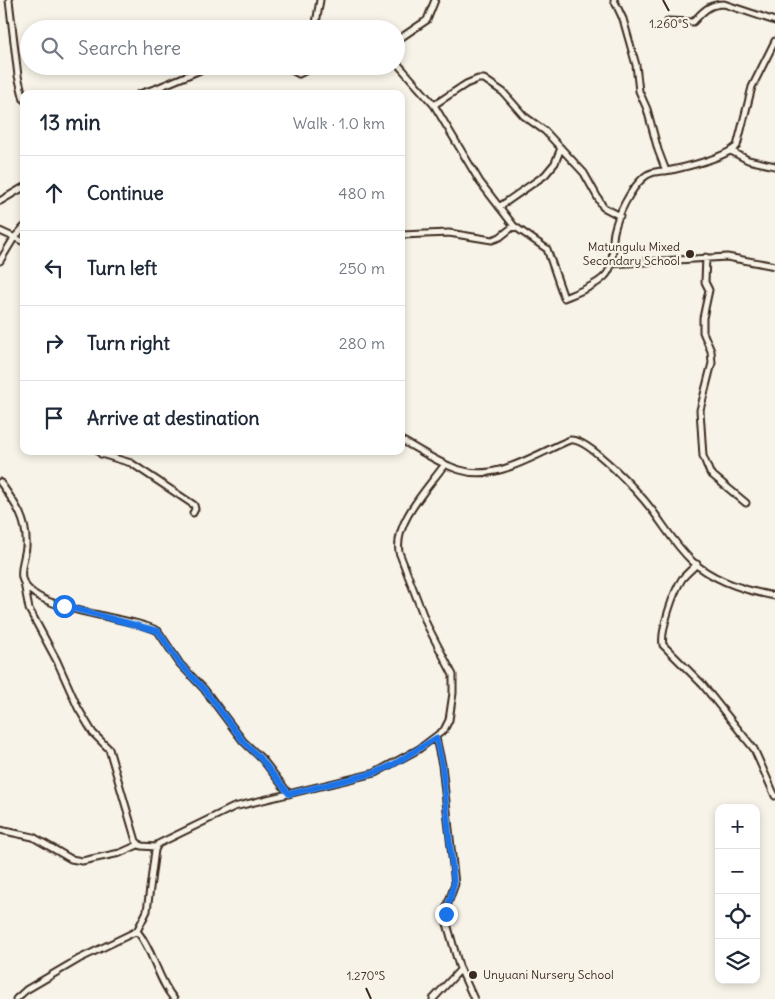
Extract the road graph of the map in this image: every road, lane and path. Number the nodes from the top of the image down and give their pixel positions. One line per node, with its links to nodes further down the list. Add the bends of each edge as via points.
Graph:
1 (9, 0): 12 (street)
2 (320, 0): 5 (street)
3 (435, 0): 8 (street, via 427,20)
4 (614, 0): 18 (street, via 623,19 636,64 639,91 648,109)
5 (317, 20)
6 (668, 21): 7 (street, via 690,23 705,9 724,4)
7 (775, 21)
8 (405, 35)
9 (775, 41): 16 (street, via 752,87 741,135)
10 (405, 72): 14 (street)
11 (188, 75): 13 (street)
12 (22, 90)
13 (151, 90)
14 (434, 105): 15 (street, via 466,84 483,78 503,92 524,116 541,127); 21 (street, via 480,182)
15 (561, 148): 21 (street, via 545,175); 22 (street, via 584,173 603,207)
16 (731, 151): 17 (street); 18 (street)
17 (775, 166)
18 (666, 171): 22 (street, via 643,177)
19 (20, 189): 20 (street)
20 (0, 201)
21 (499, 207): 23 (street)
22 (620, 216): 31 (street, via 614,232)
23 (514, 226): 26 (street, via 492,240 449,233); 31 (street, via 547,248 564,298 603,278)
24 (0, 231): 27 (street)
25 (20, 231): 27 (street)
26 (405, 235)
27 (14, 238): 28 (street); 30 (street)
28 (20, 240)
29 (706, 257): 31 (street); 32 (street); 37 (street, via 705,282 709,288 702,318 712,363 700,410 703,456 710,473)
30 (0, 261)
31 (611, 264)
32 (775, 266)
33 (405, 442): 35 (street)
34 (104, 455): 38 (street, via 136,466 194,504)
35 (445, 464): 39 (street, via 467,472 489,472 570,440 579,441 624,478 677,545); 42 (street, via 406,518 398,541 399,552 427,624 453,676 449,720)
36 (0, 482): 40 (street, via 19,508 25,524)
37 (746, 503)
38 (193, 512)
39 (697, 564): 41 (street, via 727,583); 44 (street, via 682,579 676,591 663,645 702,684 754,749)
40 (24, 582): 43 (street, via 43,598 158,631 180,664); 46 (street, via 29,609 78,708 94,735 109,749)
41 (775, 596)
42 (436, 738): 43 (street, via 375,773); 49 (street, via 442,765 454,884 446,920)
43 (289, 794): 47 (street, via 234,807)
44 (775, 796)
45 (0, 830): 46 (street, via 33,838 71,858 82,860 120,853)
46 (138, 845): 47 (street)
47 (156, 847): 48 (street, via 147,911)
48 (137, 931): 50 (street, via 79,960); 51 (street)
49 (460, 970): 52 (street); 53 (street)
50 (16, 999)
51 (174, 999)
52 (433, 999)
53 (474, 999)

